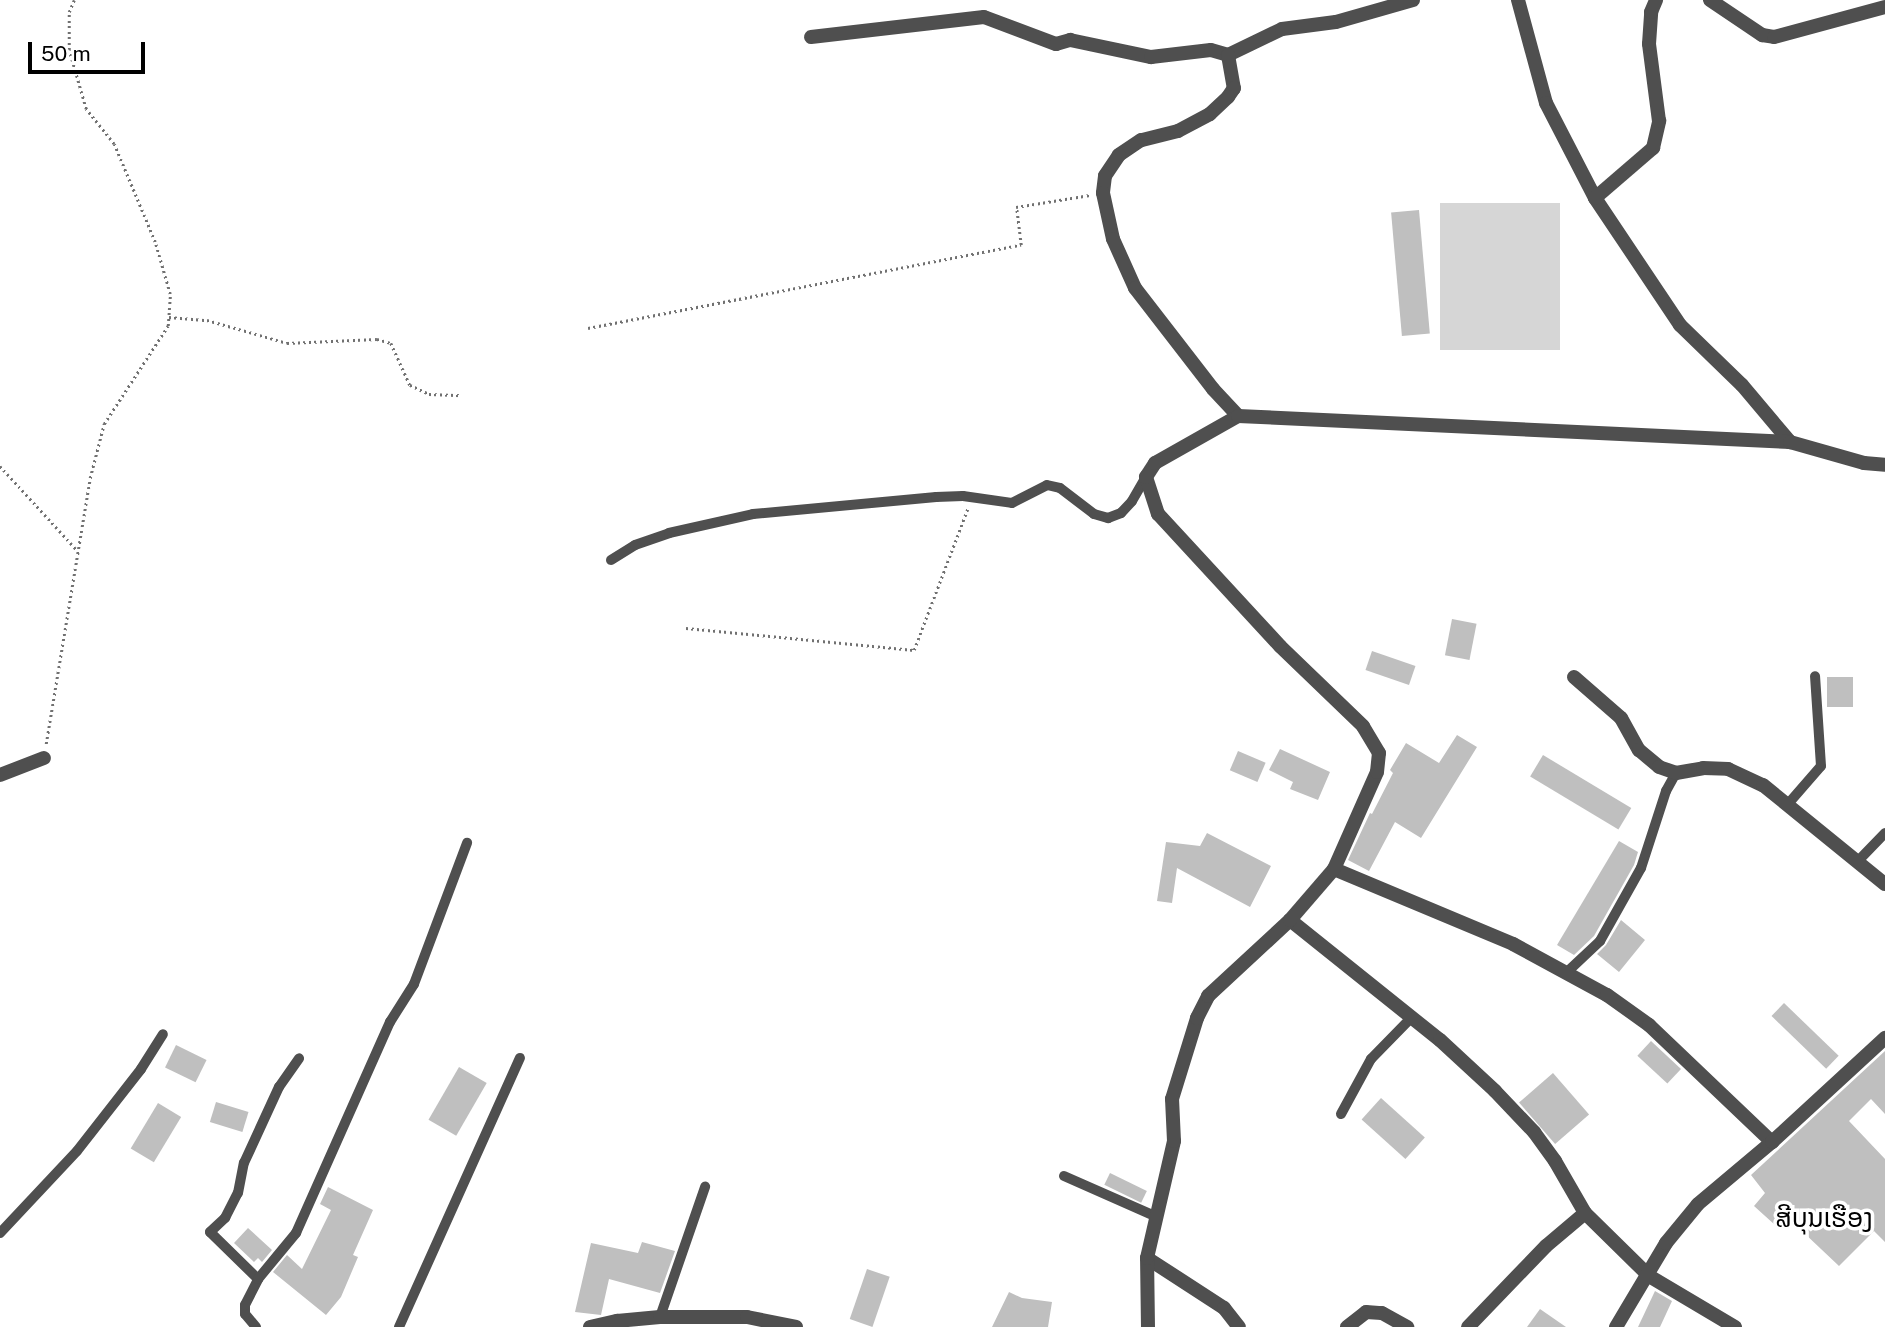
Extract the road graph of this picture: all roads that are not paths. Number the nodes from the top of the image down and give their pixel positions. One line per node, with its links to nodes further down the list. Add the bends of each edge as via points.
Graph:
1 (1413, 0): 7 (street, via 1336,22 1282,29)
2 (1518, 0): 8 (street, via 1546,103)
3 (1656, 0): 8 (street, via 1649,44 1659,121 1653,148)
4 (1710, 0): 5 (street, via 1774,37)
5 (1885, 7)
6 (811, 37): 7 (street, via 984,17 1056,44 1070,40 1151,57 1211,50)
7 (1228, 55): 9 (street, via 1234,88 1228,97 1210,114 1178,131 1141,140 1119,155 1105,176 1103,193 1113,239 1135,288)
8 (1595, 198): 10 (street, via 1680,326 1742,385)
9 (1238, 416): 10 (street); 12 (street, via 1154,463)
10 (1790, 442): 11 (street)
11 (1885, 465)
12 (1146, 477): 13 (lane, via 1121,513 1108,518 1094,514 1060,488 1047,485 1012,503 936,497 752,514 669,533); 23 (street, via 1158,514 1280,646 1363,726 1380,753 1377,772)
13 (611, 560)
14 (1815, 676): 19 (lane, via 1821,766)
15 (1574, 677): 17 (street, via 1621,718 1639,750)
16 (44, 758): 18 (street)
17 (1676, 774): 19 (street, via 1728,769 1763,785); 26 (lane, via 1666,790 1640,869 1600,941)
18 (0, 775)
19 (1787, 804): 22 (street)
20 (1885, 833): 22 (lane)
21 (467, 843): 41 (lane, via 414,984 390,1022 329,1165 296,1233)
22 (1858, 861): 24 (street)
23 (1334, 869): 25 (street); 26 (street, via 1513,944)
24 (1885, 884)
25 (1290, 920): 27 (street); 37 (street, via 1208,996 1197,1018 1172,1100 1174,1142)
26 (1566, 974): 33 (street, via 1607,995 1649,1025)
27 (1411, 1018): 32 (lane, via 1371,1059); 36 (street, via 1440,1040 1534,1132)
28 (163, 1034): 38 (lane, via 77,1151)
29 (1885, 1038): 33 (street)
30 (299, 1058): 41 (lane, via 279,1087 244,1163 239,1193 225,1218 210,1232)
31 (520, 1058): 44 (lane)
32 (1340, 1114)
33 (1772, 1142): 40 (street, via 1698,1204 1666,1243)
34 (1064, 1176): 37 (lane)
35 (705, 1186): 42 (lane)
36 (1585, 1213): 40 (street); 51 (street, via 1546,1246)
37 (1157, 1217): 39 (street)
38 (0, 1233)
39 (1147, 1258): 47 (street); 48 (street, via 1224,1308)
40 (1649, 1276): 52 (street); 53 (street)
41 (258, 1279): 43 (lane, via 245,1306 245,1314)
42 (660, 1317): 45 (street); 46 (street, via 747,1317)
43 (256, 1327)
44 (399, 1327)
45 (590, 1327)
46 (796, 1327)
47 (1148, 1327)
48 (1239, 1327)
49 (1347, 1327): 50 (street, via 1366,1312 1382,1313)
50 (1407, 1327)
51 (1468, 1327)
52 (1616, 1327)
53 (1735, 1327)

